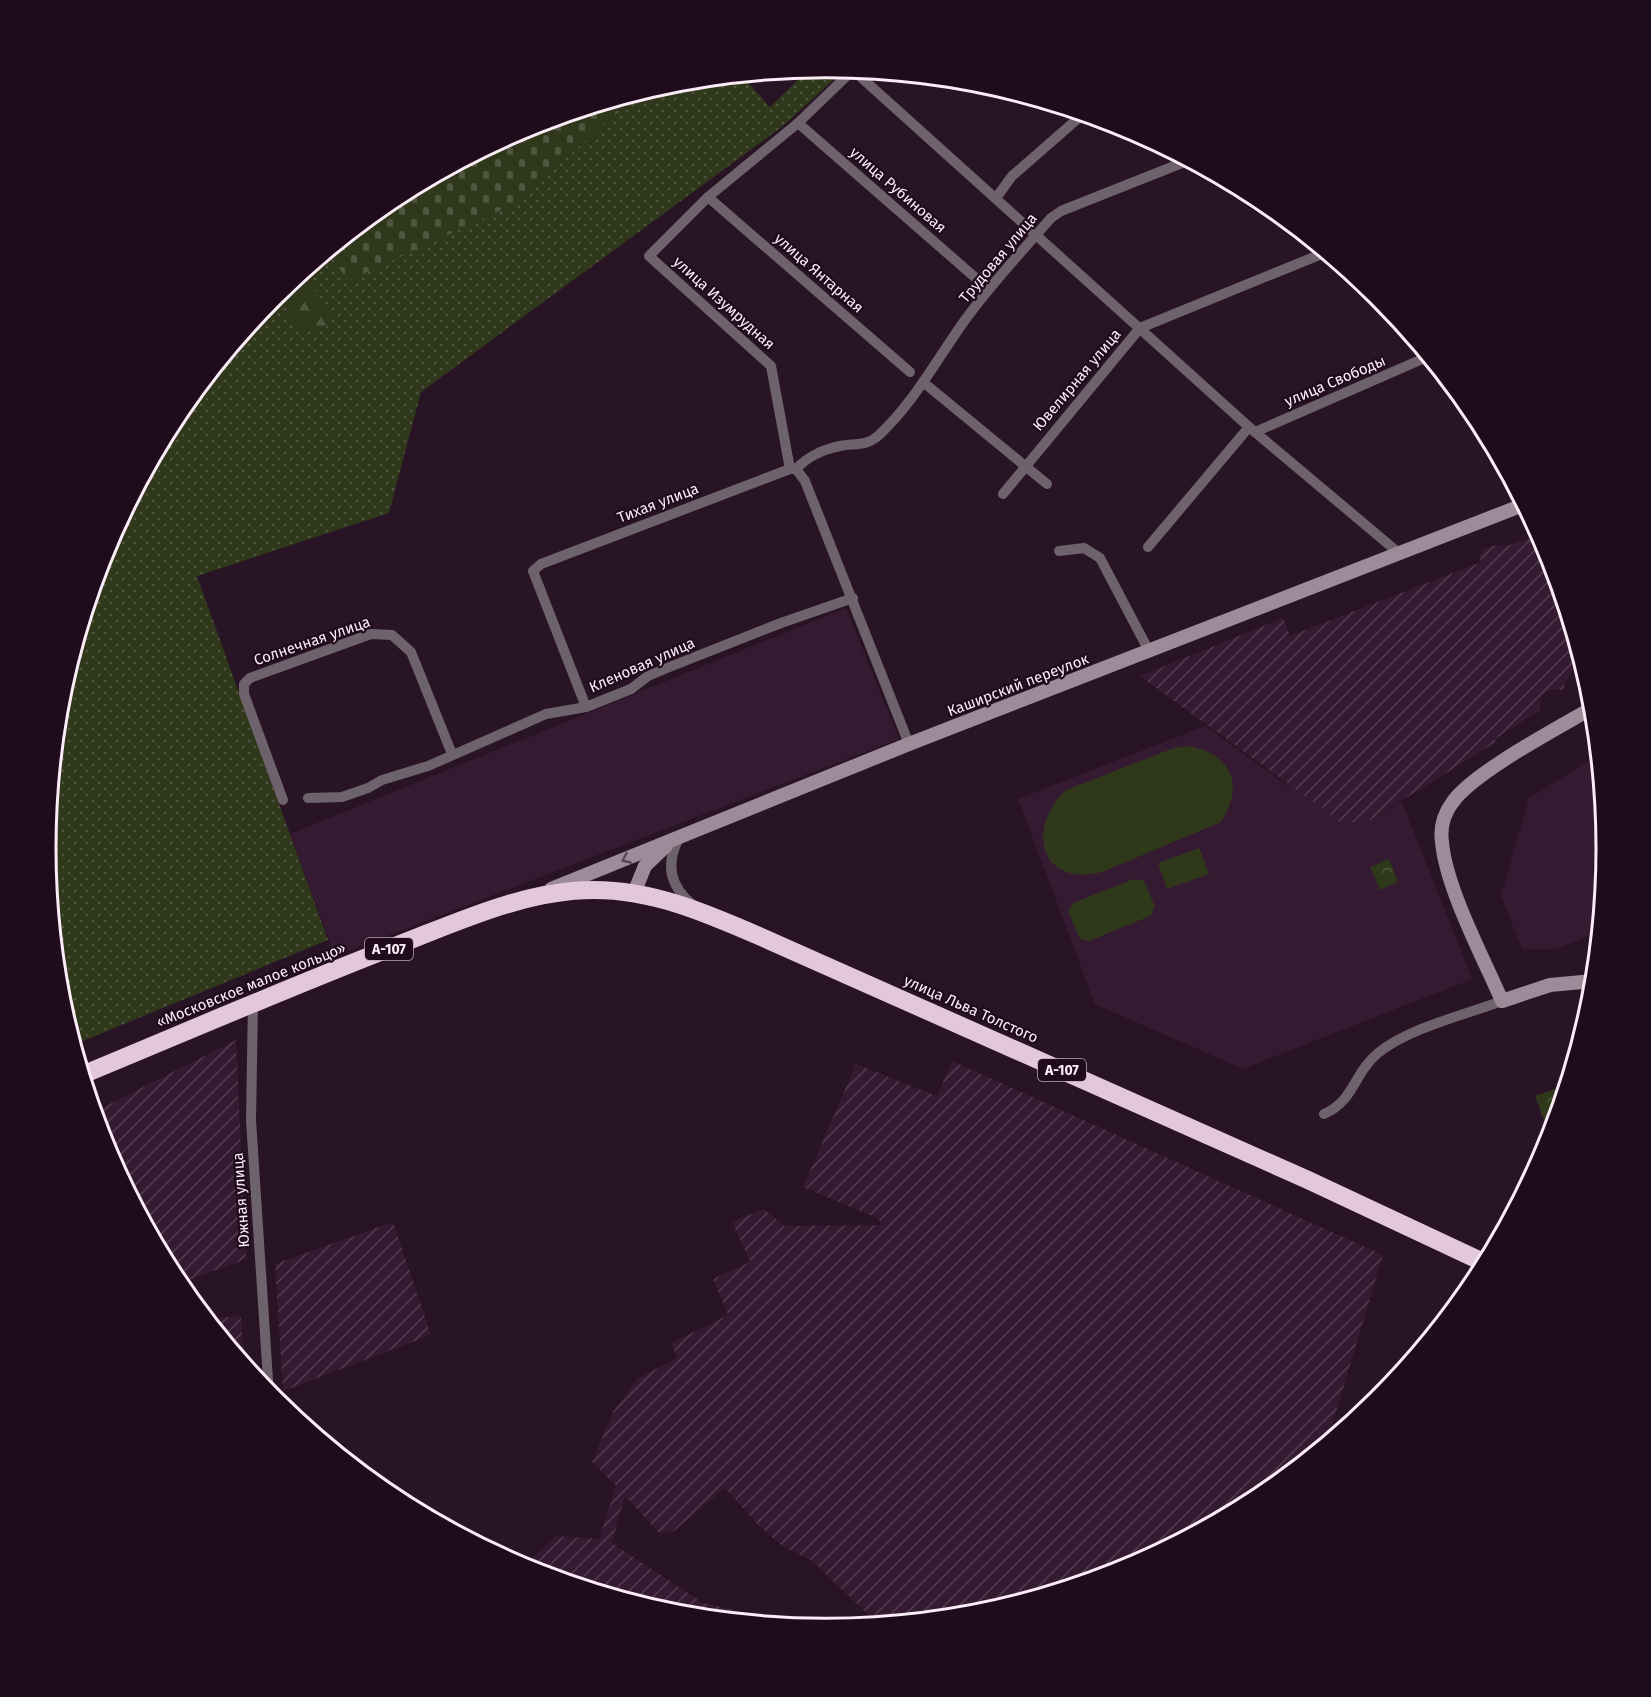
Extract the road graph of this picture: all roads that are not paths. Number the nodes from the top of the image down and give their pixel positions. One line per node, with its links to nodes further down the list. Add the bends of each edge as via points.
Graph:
1 (845, 79): 4 (street, улица Изумрудная)
2 (863, 79): 7 (street)
3 (1076, 120): 7 (street, via 1012,176)
4 (798, 123): 6 (street, улица Изумрудная); 10 (street, улица Рубиновая)
5 (1178, 164): 8 (street, Трудовая улица, via 1061,211)
6 (708, 197): 13 (street, улица Янтарная); 18 (street, улица Изумрудная, via 649,256 771,366)
7 (996, 198): 8 (street)
8 (1036, 235): 11 (street); 14 (street, Трудовая улица, via 968,315)
9 (1316, 256): 11 (street, Ювелирная улица)
10 (978, 280)
11 (1140, 328): 15 (street); 17 (street, Ювелирная улица)
12 (1420, 360): 15 (street, улица Свободы)
13 (910, 372)
14 (923, 382): 16 (street, Трудовая улица); 17 (street)
15 (1252, 429): 22 (street, улица Свободы); 24 (street)
16 (879, 435): 18 (street, Тихая улица, via 869,443 828,449)
17 (1025, 465): 19 (street); 20 (street, Ювелирная улица)
18 (793, 469): 25 (street, via 805,481); 27 (street, Тихая улица, via 541,564 533,571)
19 (1047, 484)
20 (1003, 494)
21 (1516, 508): 24 (main road, Каширский переулок)
22 (1148, 547)
23 (1059, 551): 26 (street, via 1084,548 1100,558)
24 (1400, 554): 26 (main road, Каширский переулок)
25 (853, 598): 27 (street, Кленовая улица, via 672,666 648,676 632,689); 29 (street)
26 (1149, 651): 29 (main road, Каширский переулок)
27 (586, 706): 30 (street, Кленовая улица, via 546,714)
28 (1583, 713): 38 (main road, via 1473,783 1452,802 1443,821 1448,871)
29 (909, 744): 33 (main road, Каширский переулок)
30 (452, 754): 31 (street, Кленовая улица, via 342,797); 32 (street, Солнечная улица, via 411,652 392,635 371,634 250,678 244,684 244,694)
31 (308, 798)
32 (283, 800)
33 (680, 836): 34 (main road, via 645,866); 35 (main road, Каширский переулок, one-way to 35); 36 (street, via 671,855 671,878)
34 (634, 892): 35 (highway, улица Льва Толстого / А-107, via 579,890); 36 (highway, улица Льва Толстого / А-107)
35 (527, 899): 39 (highway, «Московское малое кольцо» / А-107)
36 (701, 911): 42 (highway, улица Льва Толстого / А-107, via 930,1010)
37 (1584, 982): 38 (main road, via 1550,985)
38 (1502, 1001): 41 (street, via 1393,1042 1369,1061 1341,1105)
39 (253, 1002): 40 (highway, «Московское малое кольцо» / А-107); 43 (street, Южная улица, via 251,1120)
40 (89, 1073)
41 (1324, 1114)
42 (1476, 1259)
43 (268, 1379)

